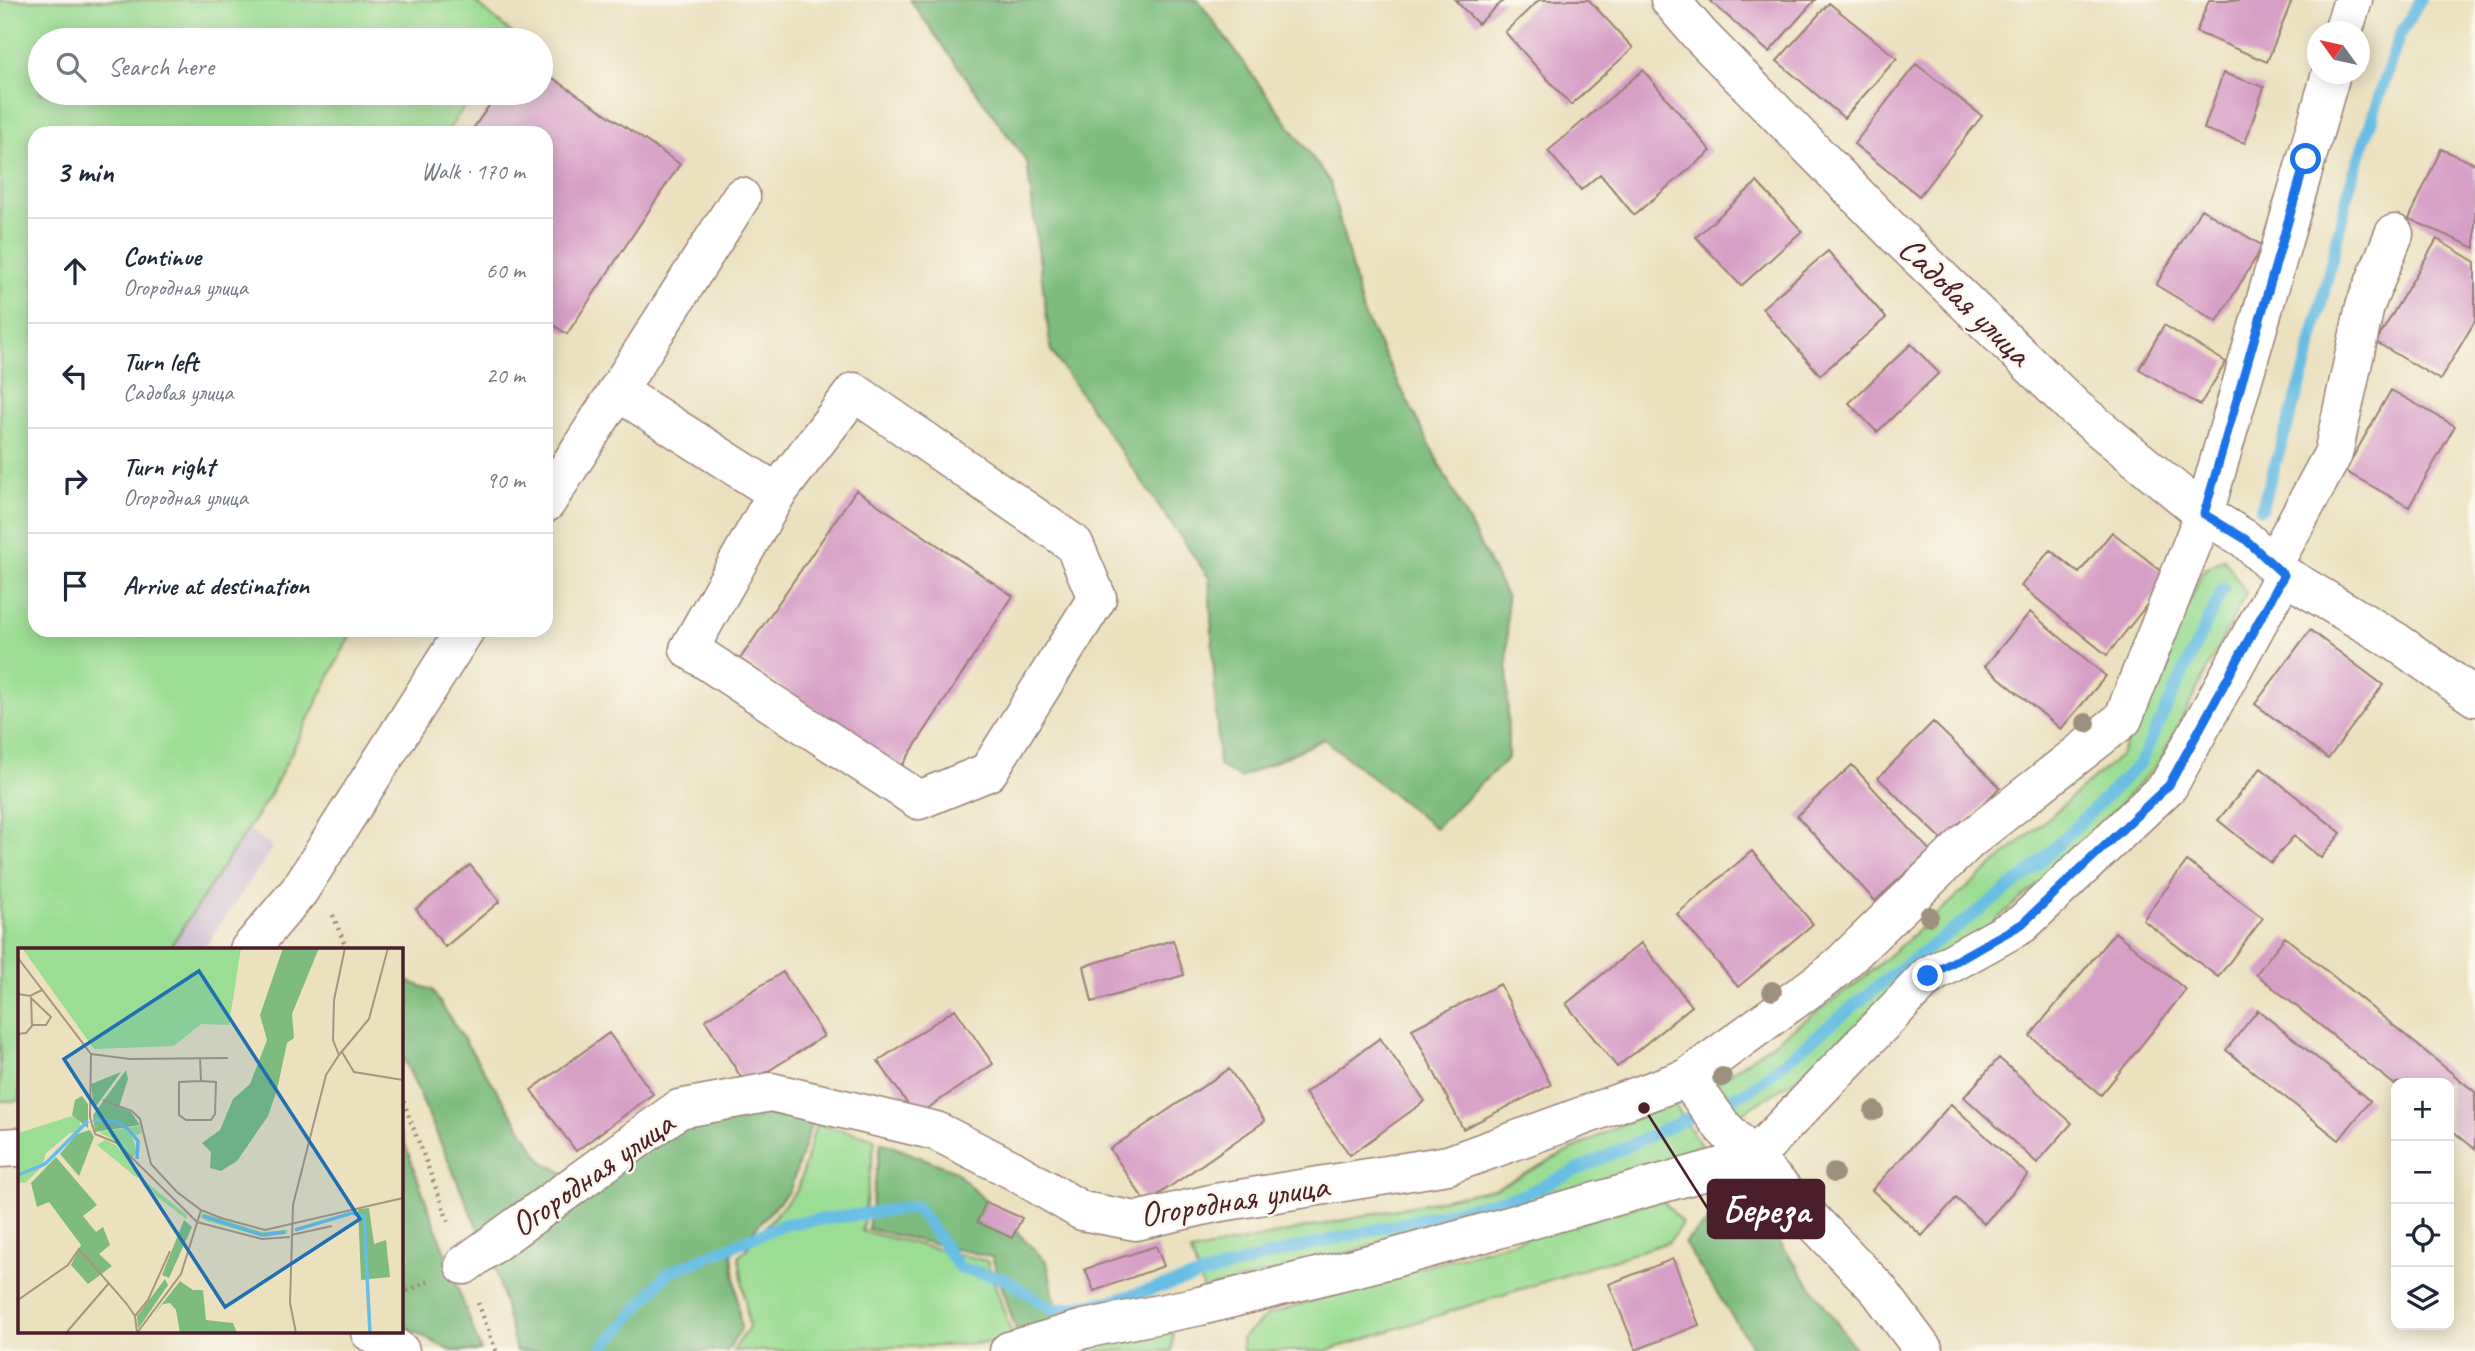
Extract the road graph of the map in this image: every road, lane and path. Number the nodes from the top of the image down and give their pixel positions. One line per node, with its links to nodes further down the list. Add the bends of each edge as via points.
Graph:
1 (1670, 0): 10 (street, Садовая улица, via 1895,233 2075,408)
2 (2353, 0): 3 (street)
3 (2346, 21)
4 (2328, 84): 10 (street)
5 (741, 197): 7 (street)
6 (2394, 234): 11 (street, via 2364,306 2333,454)
7 (617, 391): 8 (street); 9 (street)
8 (553, 492)
9 (777, 493): 9 (street, via 854,392 1074,544 1097,597 988,772 919,800 689,649)
10 (2204, 514): 11 (street, Садовая улица, via 2245,539); 15 (street, Огородная улица, via 2123,719 1968,841)
11 (2279, 570): 13 (street, Садовая улица); 18 (street, via 2169,785 2022,924 1928,976)
12 (461, 637): 14 (street, via 299,891)
13 (2475, 697)
14 (250, 948)
15 (1703, 1101): 18 (street); 19 (street, Огородная улица, via 1448,1165 1215,1203 1136,1222 1082,1211 936,1131 771,1092 679,1109)
16 (18, 1147): 17 (street)
17 (0, 1148)
18 (1753, 1158): 22 (street, via 1390,1259 1084,1329); 23 (street, via 1878,1289)
19 (464, 1265)
20 (373, 1334): 21 (street)
21 (400, 1351)
22 (1009, 1351)
23 (1924, 1351)

